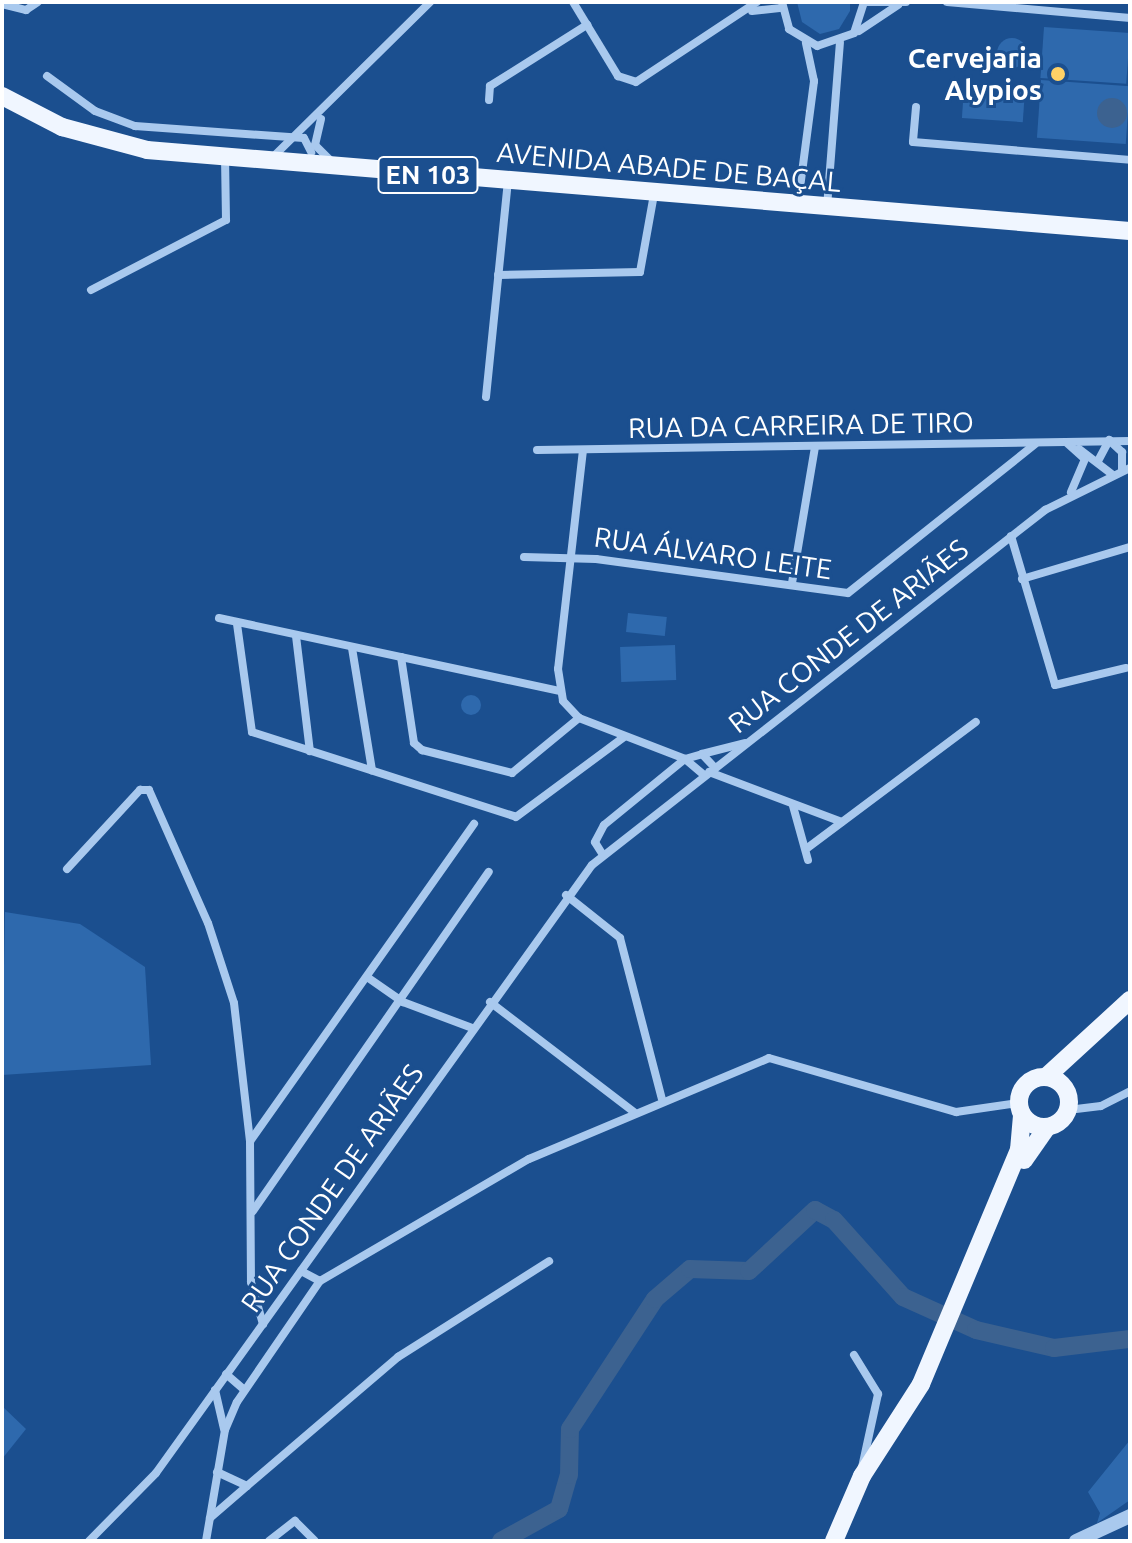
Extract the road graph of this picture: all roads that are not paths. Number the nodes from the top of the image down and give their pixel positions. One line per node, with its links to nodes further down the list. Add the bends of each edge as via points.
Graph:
1 (38, 2): 9 (street, via 26,10)
2 (428, 2): 24 (street)
3 (573, 2): 15 (street)
4 (757, 2): 14 (street)
5 (866, 2): 8 (street); 16 (street)
6 (947, 2): 10 (street)
7 (1082, 2): 12 (street)
8 (902, 3): 16 (street)
9 (2, 4)
10 (985, 4): 12 (street)
11 (782, 5): 14 (street, via 762,6); 17 (street, via 789,29)
12 (1082, 13): 13 (street)
13 (1130, 18)
14 (733, 20): 15 (street, via 636,82 618,76)
15 (587, 25): 22 (street, via 490,86)
16 (854, 33): 18 (street)
17 (806, 43): 18 (street); 35 (street, via 814,81)
18 (840, 43): 36 (street)
19 (47, 76): 27 (street, via 95,111 135,126)
20 (2, 82): 25 (main road, AVENIDA ABADE DE BAÇAL / EN 103)
21 (2, 96): 25 (main road, AVENIDA ABADE DE BAÇAL / EN 103)
22 (489, 100)
23 (916, 107): 30 (street, via 913,142)
24 (325, 112): 26 (street); 27 (street)
25 (62, 127): 29 (main road, AVENIDA ABADE DE BAÇAL / EN 103, via 147,150)
26 (314, 137): 28 (street); 32 (street, via 324,159)
27 (294, 140): 28 (street); 28 (street, via 309,142); 31 (street)
28 (305, 158): 31 (main road, AVENIDA ABADE DE BAÇAL / EN 103); 32 (main road, AVENIDA ABADE DE BAÇAL / EN 103)
29 (225, 159): 31 (main road, AVENIDA ABADE DE BAÇAL / EN 103); 39 (street, via 226,220)
30 (1130, 160)
31 (252, 161)
32 (349, 169): 33 (main road, AVENIDA ABADE DE BAÇAL / EN 103)
33 (508, 182): 34 (main road, AVENIDA ABADE DE BAÇAL / EN 103); 38 (street)
34 (654, 194): 35 (main road, AVENIDA ABADE DE BAÇAL / EN 103); 38 (street, via 640,272)
35 (797, 205): 36 (main road, AVENIDA ABADE DE BAÇAL / EN 103)
36 (827, 208): 37 (main road, AVENIDA ABADE DE BAÇAL / EN 103)
37 (1130, 231)
38 (498, 275): 40 (street)
39 (91, 290)
40 (486, 397)
41 (1109, 440): 42 (street, RUA DA CARREIRA DE TIRO); 43 (street, RUA DA CARREIRA DE TIRO); 49 (street); 50 (street, via 1122,452)
42 (1130, 441)
43 (1066, 443): 44 (street, RUA DA CARREIRA DE TIRO); 46 (street)
44 (1036, 444): 45 (street, RUA DA CARREIRA DE TIRO); 57 (street, RUA ÁLVARO LEITE, via 854,591)
45 (815, 447): 48 (street, RUA DA CARREIRA DE TIRO); 57 (street)
46 (1078, 449): 49 (street); 51 (street, via 1085,471)
47 (537, 450): 48 (street, RUA DA CARREIRA DE TIRO)
48 (583, 450): 55 (street)
49 (1098, 461): 50 (street)
50 (1122, 471): 51 (street, RUA CONDE DE ARIÃES)
51 (1067, 496): 52 (street, RUA CONDE DE ARIÃES)
52 (1011, 536): 56 (street); 68 (street, RUA CONDE DE ARIÃES)
53 (1130, 547): 56 (street)
54 (524, 557): 55 (street, RUA ÁLVARO LEITE)
55 (571, 557): 57 (street, RUA ÁLVARO LEITE); 64 (street)
56 (1022, 579): 63 (street, via 1055,685)
57 (792, 583)
58 (219, 618): 59 (street)
59 (237, 624): 60 (street); 69 (street, via 252,732)
60 (296, 636): 61 (street); 69 (street)
61 (352, 648): 62 (street); 72 (street)
62 (401, 657): 64 (street); 65 (street, via 414,743 422,750 512,773)
63 (1126, 668)
64 (560, 691): 65 (street)
65 (579, 718): 67 (street)
66 (976, 722): 76 (street)
67 (624, 737): 71 (street); 72 (street, via 516,817)
68 (753, 740): 70 (street); 73 (street, RUA CONDE DE ARIÃES)
69 (310, 751): 72 (street)
70 (702, 754): 71 (street); 73 (street)
71 (686, 763): 73 (street); 74 (street); 79 (street, via 604,825 595,842)
72 (372, 770)
73 (709, 772): 74 (street, RUA CONDE DE ARIÃES); 75 (street)
74 (691, 785): 79 (street, RUA CONDE DE ARIÃES)
75 (793, 806): 76 (street); 78 (street)
76 (842, 822): 78 (street)
77 (474, 824): 84 (street)
78 (806, 849): 80 (street)
79 (603, 855): 83 (street, RUA CONDE DE ARIÃES)
80 (808, 860)
81 (67, 869): 98 (street, via 140,790 149,790 221,955)
82 (489, 872): 86 (street)
83 (566, 895): 87 (street, RUA CONDE DE ARIÃES); 93 (street, via 620,938)
84 (367, 977): 86 (street); 98 (street)
85 (1130, 1000): 90 (main road)
86 (403, 1002): 89 (street); 99 (street)
87 (490, 1002): 89 (street, RUA CONDE DE ARIÃES); 96 (street)
88 (1130, 1008): 91 (main road, via 1077,1057)
89 (472, 1028): 102 (street, RUA CONDE DE ARIÃES)
90 (1046, 1077): 91 (main road); 94 (main road, via 1029,1081)
91 (1066, 1089): 95 (main road)
92 (1130, 1091): 95 (street, via 1106,1105)
93 (662, 1099): 94 (street, via 769,1058 956,1112); 96 (street)
94 (1020, 1109): 97 (main road); 101 (main road, via 1019,1150)
95 (1068, 1110): 97 (main road)
96 (634, 1112): 103 (street, via 529,1159)
97 (1046, 1128): 101 (main road, via 1030,1147)
98 (250, 1142): 99 (street)
99 (253, 1212): 106 (street, via 251,1282)
100 (549, 1261): 115 (street, via 398,1357)
101 (976, 1263): 108 (main road)
102 (301, 1271): 103 (street); 104 (street, RUA CONDE DE ARIÃES)
103 (320, 1281): 105 (street)
104 (288, 1290): 105 (street); 106 (street, RUA CONDE DE ARIÃES)
105 (304, 1303): 110 (street)
106 (263, 1324): 109 (street, RUA CONDE DE ARIÃES)
107 (854, 1355): 114 (street, via 878,1394)
108 (932, 1367): 114 (main road); 123 (main road, via 873,1472)
109 (226, 1374): 110 (street); 111 (street, RUA CONDE DE ARIÃES)
110 (243, 1389): 112 (street)
111 (215, 1390): 112 (street); 118 (street, RUA CONDE DE ARIÃES, via 156,1473)
112 (225, 1430): 113 (street)
113 (217, 1472): 115 (street); 117 (street)
114 (862, 1476): 122 (main road)
115 (247, 1486): 117 (street)
116 (1130, 1516): 124 (street)
117 (209, 1519): 119 (street)
118 (89, 1541)
119 (206, 1541)
120 (269, 1541): 121 (street, via 295,1521)
121 (315, 1541)
122 (834, 1541)
123 (843, 1541)
124 (1076, 1541)

